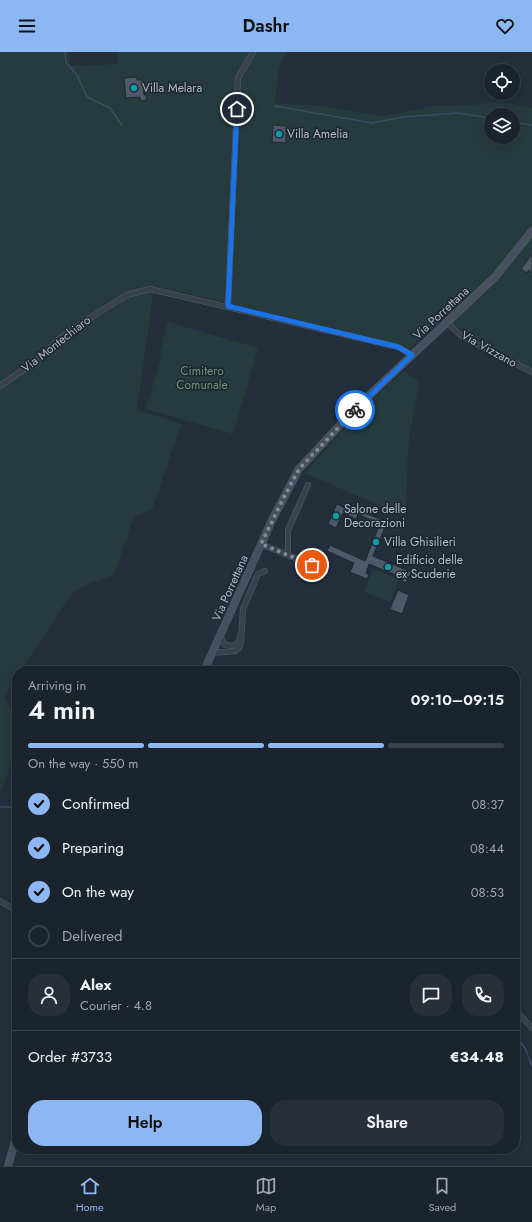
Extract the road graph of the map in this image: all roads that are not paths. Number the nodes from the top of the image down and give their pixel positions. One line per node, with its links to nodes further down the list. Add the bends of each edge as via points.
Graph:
1 (253, 52): 3 (street, via 238,78)
2 (532, 231): 4 (main road, Via Porrettana, via 502,269)
3 (228, 306): 5 (street, Via Montechiaro, via 398,347); 7 (street, Via Montechiaro, via 150,289 127,295 59,339 38,360)
4 (447, 323): 5 (main road, Via Porrettana); 6 (street, Via Vizzano, via 463,337)
5 (412, 355): 9 (main road, Via Porrettana, via 358,406 299,469)
6 (532, 372)
7 (0, 386)
8 (308, 485): 10 (street, via 288,530)
9 (261, 544): 10 (street); 14 (main road, Via Porrettana)
10 (288, 555): 11 (street)
11 (312, 565)
12 (264, 571): 13 (street, via 258,574 243,609)
13 (242, 632): 16 (street, via 234,646); 17 (street, via 241,642 236,651)
14 (220, 636): 15 (main road, Via Porrettana); 16 (street)
15 (217, 643): 16 (street); 17 (main road, Via Porrettana)
16 (226, 645)
17 (212, 653): 18 (main road, Via Porrettana)
18 (206, 666)
19 (0, 901): 20 (street)
20 (12, 908)
21 (520, 1015): 22 (street)
22 (532, 1028)
23 (12, 1152): 24 (main road)
24 (8, 1166)

